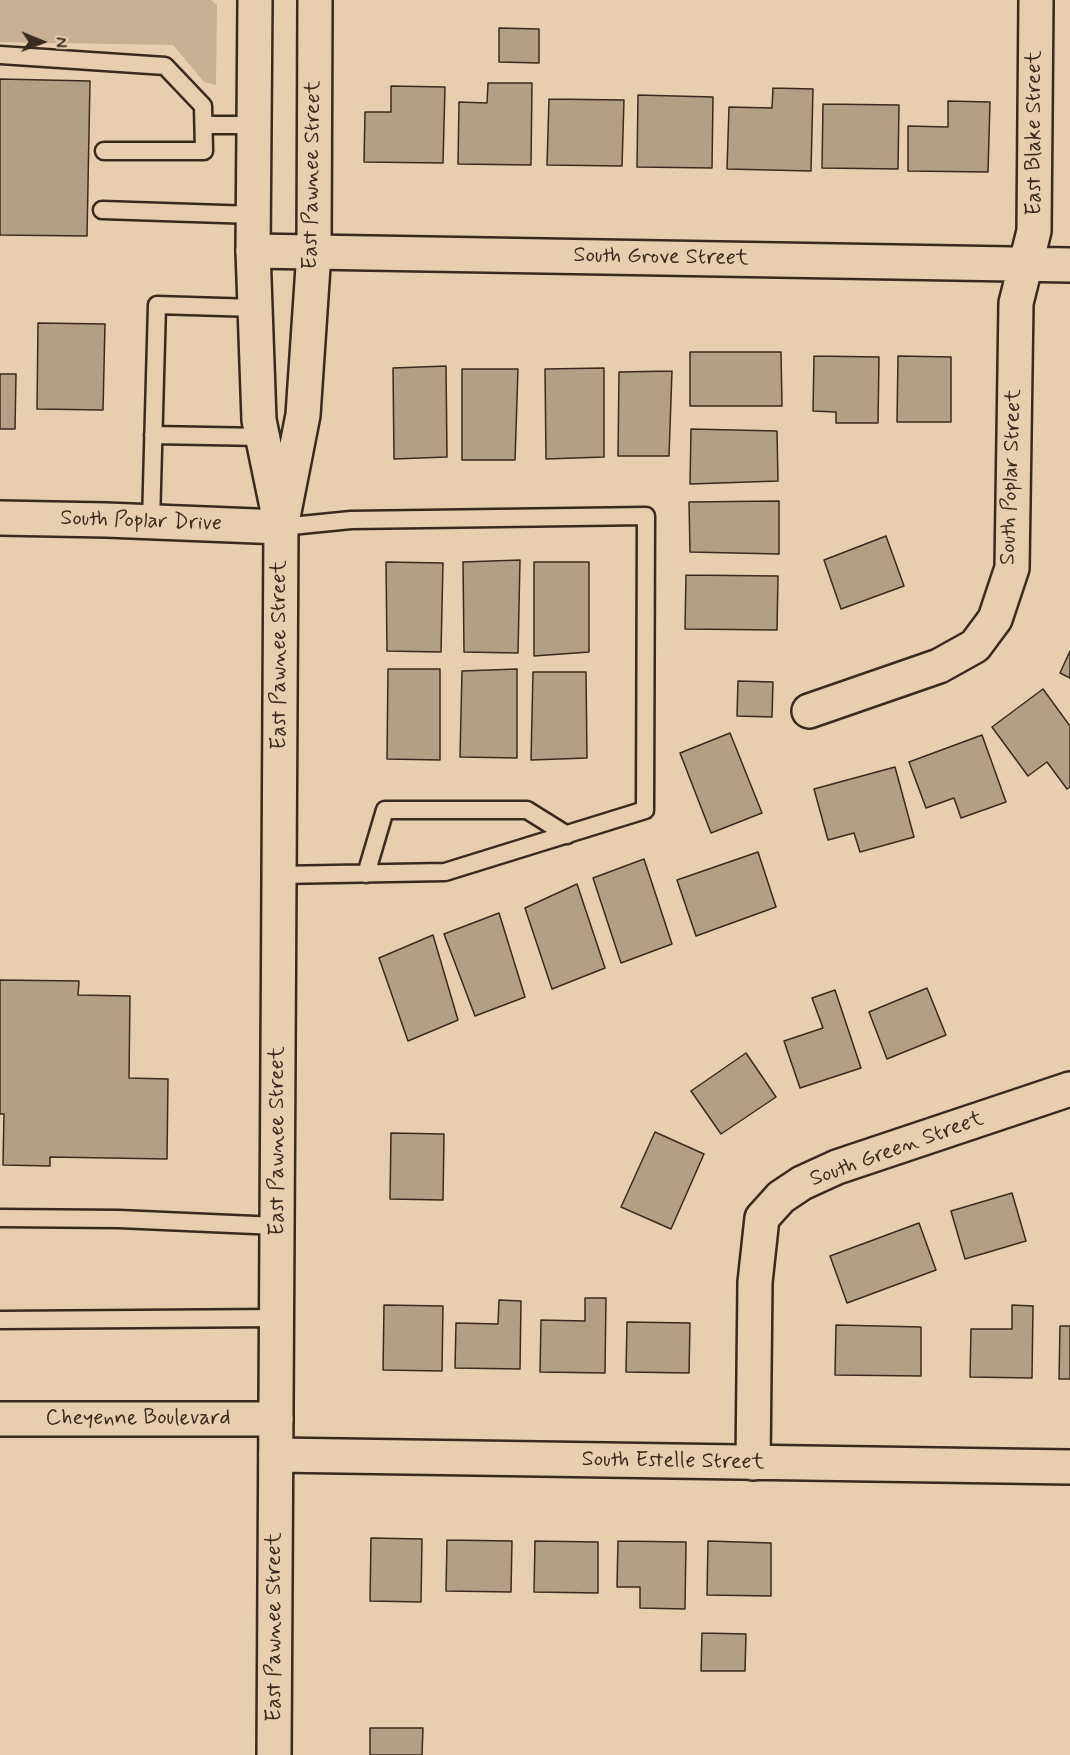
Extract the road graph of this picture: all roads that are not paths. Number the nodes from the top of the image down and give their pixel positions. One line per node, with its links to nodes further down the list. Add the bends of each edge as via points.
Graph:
1 (255, 0): 6 (street, East Pawnee Street)
2 (315, 0): 11 (street, East Pawnee Street)
3 (1036, 0): 12 (street, East Blake Street, via 1034,231)
4 (0, 55): 5 (lane, via 165,66 203,106)
5 (204, 125): 6 (lane); 7 (lane, via 204,151)
6 (254, 125): 9 (street, East Pawnee Street)
7 (104, 151)
8 (102, 210): 9 (lane)
9 (254, 215): 10 (street, East Pawnee Street)
10 (253, 251): 11 (street, South Grove Street); 14 (street, East Pawnee Street)
11 (314, 252): 12 (street, South Grove Street); 19 (street, East Pawnee Street, via 303,415)
12 (1025, 265): 13 (street, South Grove Street); 20 (street, South Poplar Street, via 1016,303 1012,568 995,619 975,646 939,666)
13 (1070, 265)
14 (255, 308): 15 (lane, via 157,305); 16 (street, East Pawnee Street)
15 (153, 435): 16 (lane); 18 (lane)
16 (262, 437): 19 (street, East Pawnee Street)
17 (0, 518): 18 (street, South Poplar Drive)
18 (152, 522): 19 (street, South Poplar Drive)
19 (281, 527): 21 (lane, via 351,520 646,516 645,810); 23 (street, East Pawnee Street)
20 (809, 711)
21 (567, 835): 22 (lane, via 446,872); 22 (lane, via 527,810 385,810)
22 (366, 874): 23 (lane)
23 (279, 875): 26 (street, East Pawnee Street)
24 (1070, 1089): 32 (street, South Green Street, via 837,1167 781,1197 762,1218 755,1282)
25 (0, 1218): 26 (lane)
26 (277, 1226): 27 (street, East Pawnee Street)
27 (277, 1318): 28 (lane); 30 (street, East Pawnee Street)
28 (0, 1320)
29 (0, 1419): 30 (street, Cheyenne Boulevard)
30 (276, 1419): 31 (street, East Pawnee Street)
31 (276, 1455): 32 (street, South Estelle Street); 34 (street, East Pawnee Street)
32 (753, 1463): 33 (street, South Estelle Street)
33 (1070, 1467)
34 (274, 1755)

